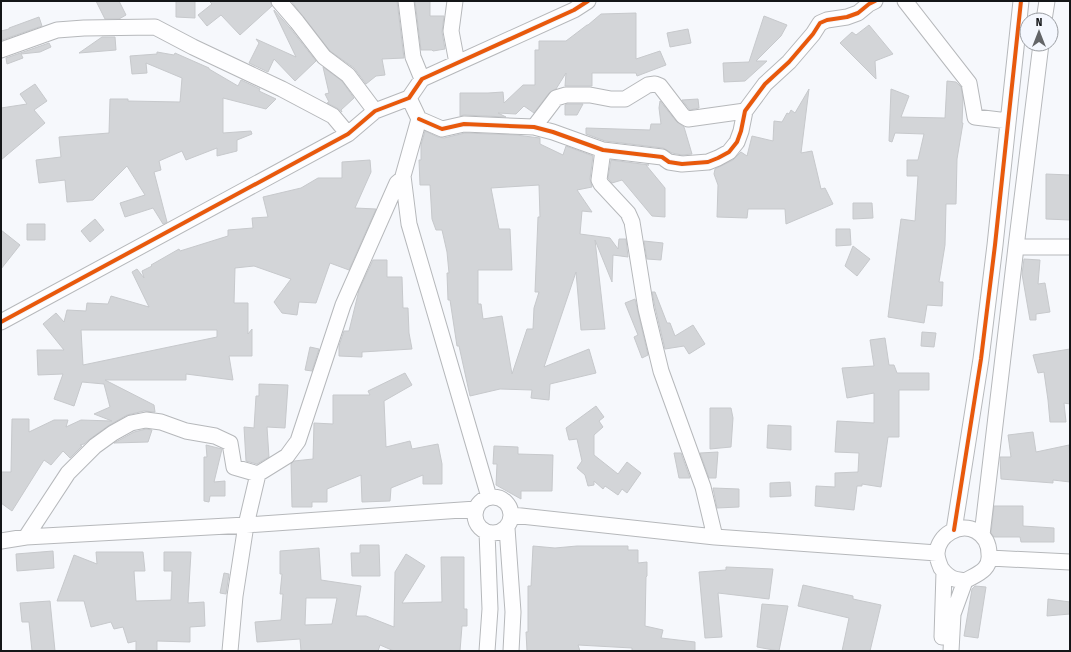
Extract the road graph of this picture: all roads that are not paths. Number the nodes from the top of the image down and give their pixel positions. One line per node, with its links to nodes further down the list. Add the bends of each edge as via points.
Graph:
1 (279, 1): 15 (street, via 324,57 348,75)
2 (406, 1): 13 (street, via 413,57)
3 (455, 1): 12 (street, via 451,31)
4 (588, 1): 12 (street, via 574,10)
5 (875, 1): 16 (street, via 858,13 820,23 789,62 765,84)
6 (905, 1): 18 (street, via 969,83 975,117)
7 (1021, 1): 18 (street)
8 (1047, 1): 9 (street)
9 (1045, 12)
10 (1, 50): 20 (street, via 57,30 156,27 334,116)
11 (1040, 52): 23 (street)
12 (457, 63): 13 (street)
13 (422, 79): 14 (street)
14 (409, 98): 15 (street); 17 (street)
15 (375, 111): 20 (street)
16 (745, 111): 19 (street, via 688,119 660,86 655,84 648,85 625,99 590,95 566,95 556,98); 21 (street, via 737,142 729,152 708,162 682,164 669,162 662,157)
17 (419, 120): 19 (street, via 442,128 464,124); 22 (street)
18 (1008, 121): 31 (street, via 981,359)
19 (534, 127): 21 (street)
20 (348, 134): 25 (street)
21 (603, 150): 35 (street, via 600,184 628,213 632,222 646,309 661,371 703,487)
22 (403, 176): 26 (street, via 397,183 343,305 298,441 287,456); 27 (street, via 409,224)
23 (1016, 247): 24 (street); 33 (street)
24 (1070, 247)
25 (1, 322)
26 (258, 474): 30 (street); 34 (street, via 234,467 230,443 215,436 186,431 161,422 146,420 131,423 95,446 68,473)
27 (489, 497): 28 (street, via 480,502); 29 (street, via 500,498 506,502 510,508)
28 (476, 509): 30 (street); 32 (street, via 476,523 480,529)
29 (509, 521): 32 (street, via 501,532); 35 (street); 44 (street, via 513,612)
30 (246, 525): 34 (street); 42 (street)
31 (954, 530): 33 (street, via 964,528); 37 (street, via 942,539)
32 (487, 532): 43 (street, via 490,609)
33 (982, 535): 38 (street, via 989,546)
34 (26, 537): 36 (street)
35 (715, 537): 37 (street)
36 (1, 541)
37 (937, 552): 40 (street, via 938,562)
38 (990, 558): 39 (street); 41 (street, via 986,569)
39 (1070, 562)
40 (944, 572): 41 (street, via 952,578); 45 (street)
41 (965, 581): 46 (street, via 953,614)
42 (230, 651)
43 (487, 651)
44 (511, 651)
45 (941, 651)
46 (951, 651)

